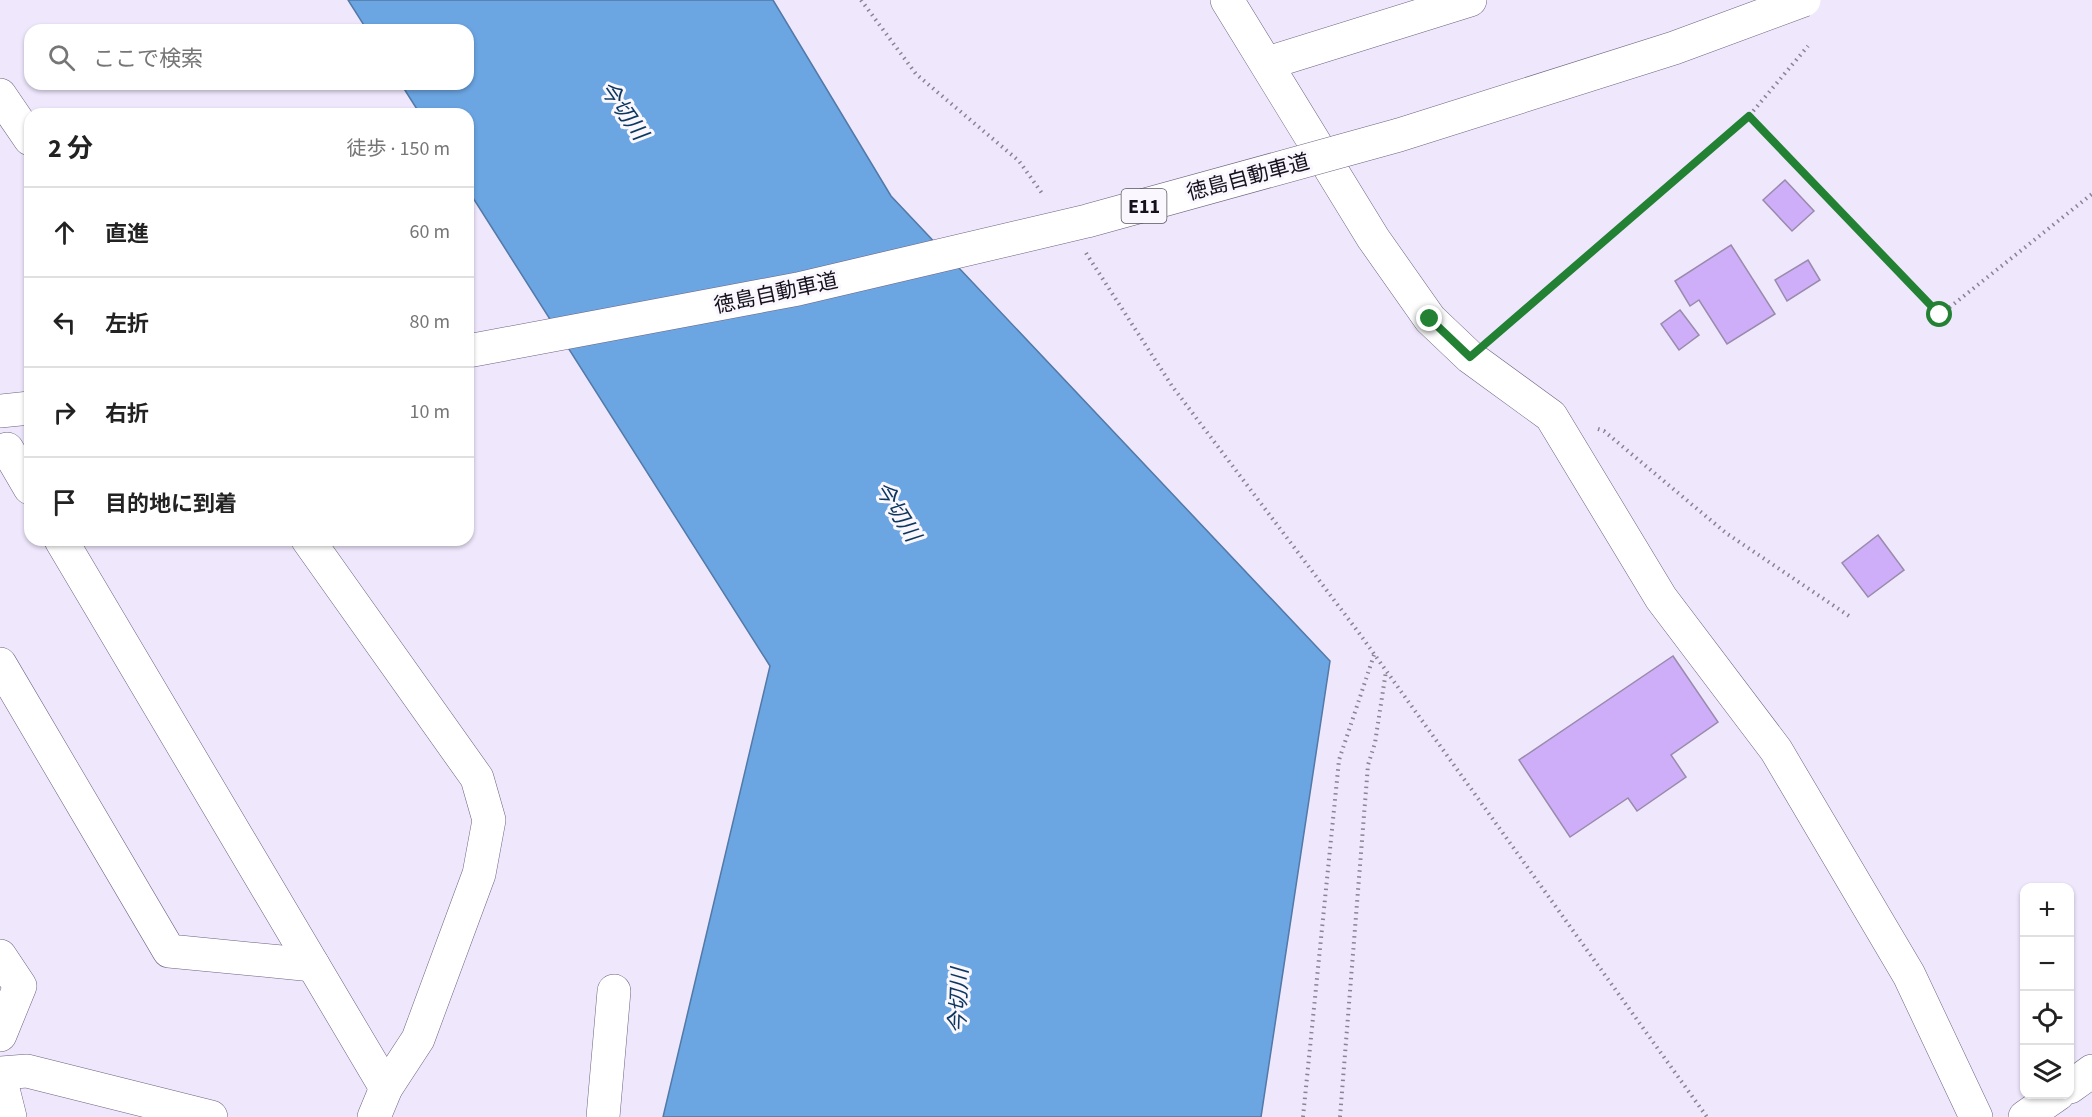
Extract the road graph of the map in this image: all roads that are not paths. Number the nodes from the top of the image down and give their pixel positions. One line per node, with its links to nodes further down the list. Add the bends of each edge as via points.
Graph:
1 (1227, 0): 4 (main road)
2 (1470, 0): 4 (main road)
3 (1804, 0): 7 (main road, 徳島自動車道 / E11, bridge, via 1674,48 1399,135 1087,221 798,290)
4 (1268, 63): 24 (main road, via 1373,238 1430,319 1470,357 1551,416 1661,598 1776,750 1909,975)
5 (0, 95): 6 (main road)
6 (24, 130)
7 (474, 350)
8 (24, 409): 9 (main road)
9 (0, 411)
10 (12, 448): 11 (main road)
11 (24, 475)
12 (65, 546): 16 (main road)
13 (312, 546): 23 (main road, via 477,778 489,820 479,874 417,1039)
14 (0, 664): 16 (main road, via 169,951)
15 (0, 956): 18 (main road, via 20,986)
16 (313, 965): 23 (main road)
17 (614, 991): 27 (main road)
18 (0, 1035)
19 (2092, 1071): 21 (main road)
20 (0, 1075): 25 (main road); 26 (main road, via 27,1071)
21 (2074, 1084)
22 (2052, 1099): 28 (main road)
23 (380, 1103)
24 (1967, 1114)
25 (10, 1117)
26 (211, 1117)
27 (603, 1117)
28 (2025, 1117)

